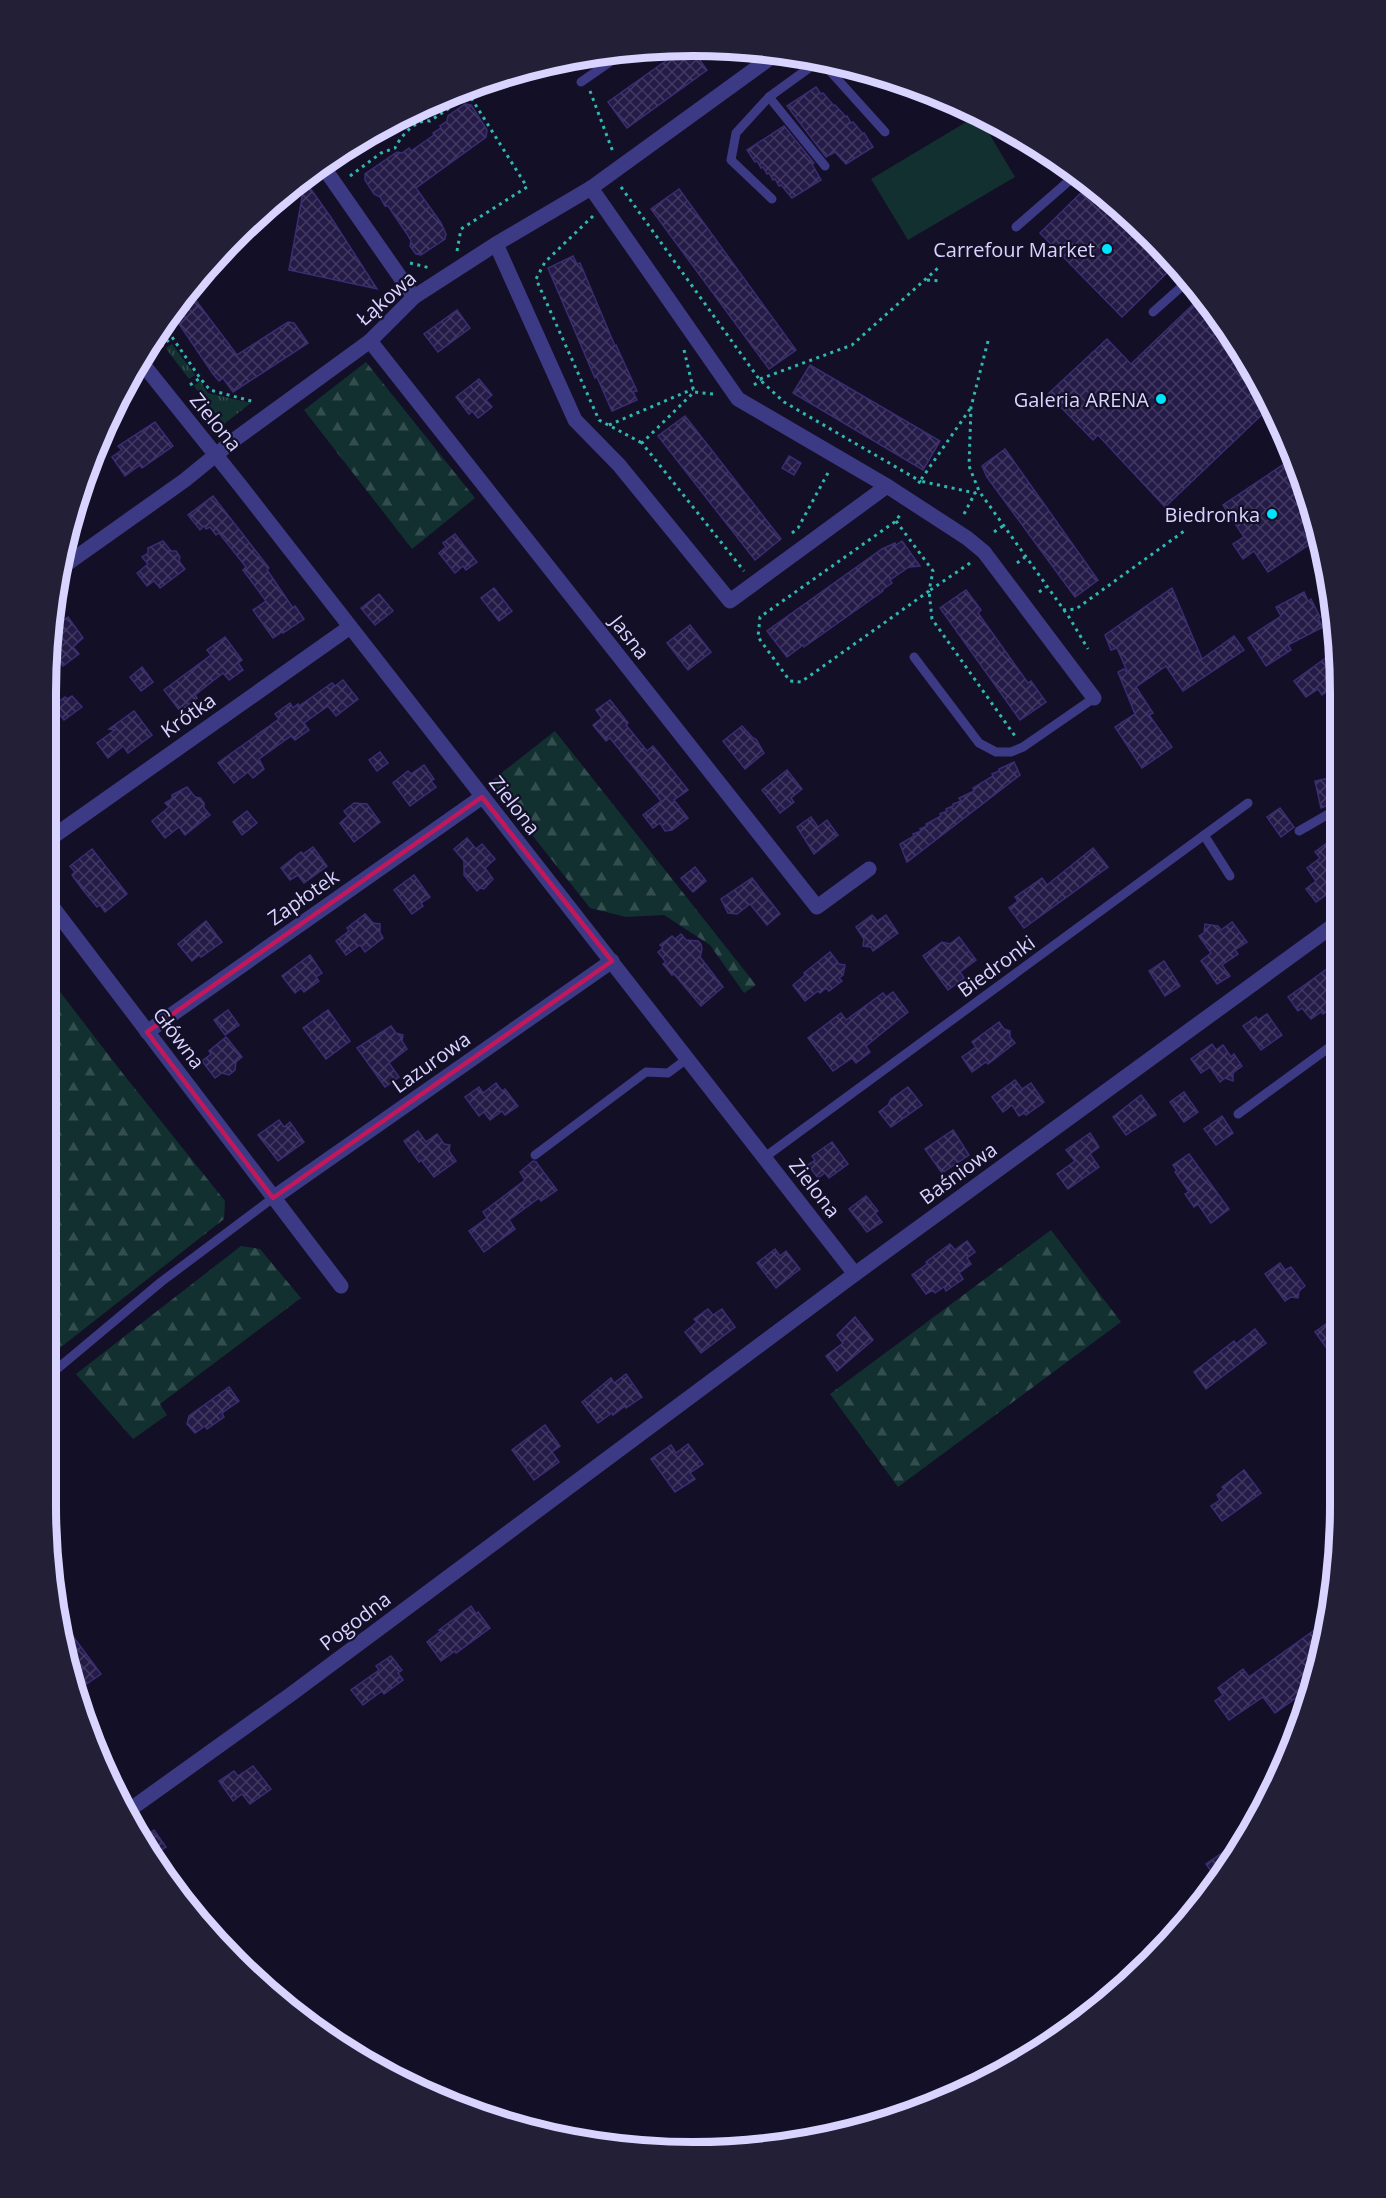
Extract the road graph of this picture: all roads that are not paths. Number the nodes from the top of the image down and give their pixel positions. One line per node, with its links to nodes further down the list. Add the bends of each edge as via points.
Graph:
1 (771, 60): 11 (street, Łąkowa)
2 (611, 61): 5 (lane)
3 (811, 67): 6 (lane)
4 (830, 71): 7 (lane)
5 (581, 82)
6 (769, 97): 8 (lane); 12 (lane, via 736,133 731,160)
7 (885, 132)
8 (825, 165)
9 (327, 172): 16 (street)
10 (1070, 180): 13 (lane)
11 (591, 188): 14 (street, Łąkowa); 21 (street, via 738,399)
12 (772, 199)
13 (1016, 227)
14 (496, 244): 16 (street, Łąkowa); 21 (street, via 575,420 619,465 730,601)
15 (1183, 286): 17 (lane)
16 (414, 297): 18 (street, Łąkowa)
17 (1153, 312)
18 (370, 341): 20 (street, Łąkowa); 32 (street, Jasna, via 817,907)
19 (145, 368): 20 (street, Zielona)
20 (215, 456): 22 (street, Łąkowa); 23 (street, Zielona)
21 (886, 486): 25 (street, via 984,552)
22 (69, 563)
23 (350, 627): 26 (street, Zielona); 30 (street, Krótka)
24 (914, 657): 25 (lane, via 979,743 996,752 1023,747)
25 (1094, 698)
26 (482, 797): 36 (street, Zielona); 37 (street, Zapłotek)
27 (1248, 803): 31 (lane, Biedronki)
28 (1330, 813): 29 (lane)
29 (1299, 831)
30 (56, 834)
31 (1204, 835): 33 (lane); 42 (lane, Biedronki)
32 (869, 869)
33 (1230, 876)
34 (56, 911): 37 (street, Główna)
35 (1330, 928): 44 (street, Baśniowa)
36 (612, 960): 39 (street, Zielona); 43 (street, Lazurowa)
37 (147, 1032): 43 (street, Główna)
38 (1330, 1047): 40 (lane)
39 (688, 1058): 41 (lane, via 668,1073 646,1072); 42 (street, Zielona)
40 (1238, 1114)
41 (535, 1155)
42 (765, 1157): 44 (street, Zielona)
43 (273, 1198): 45 (street, Główna); 46 (lane, via 161,1282)
44 (855, 1274): 47 (street, Baśniowa)
45 (341, 1286)
46 (56, 1370)
47 (605, 1461): 48 (street, Pogodna)
48 (132, 1808)

